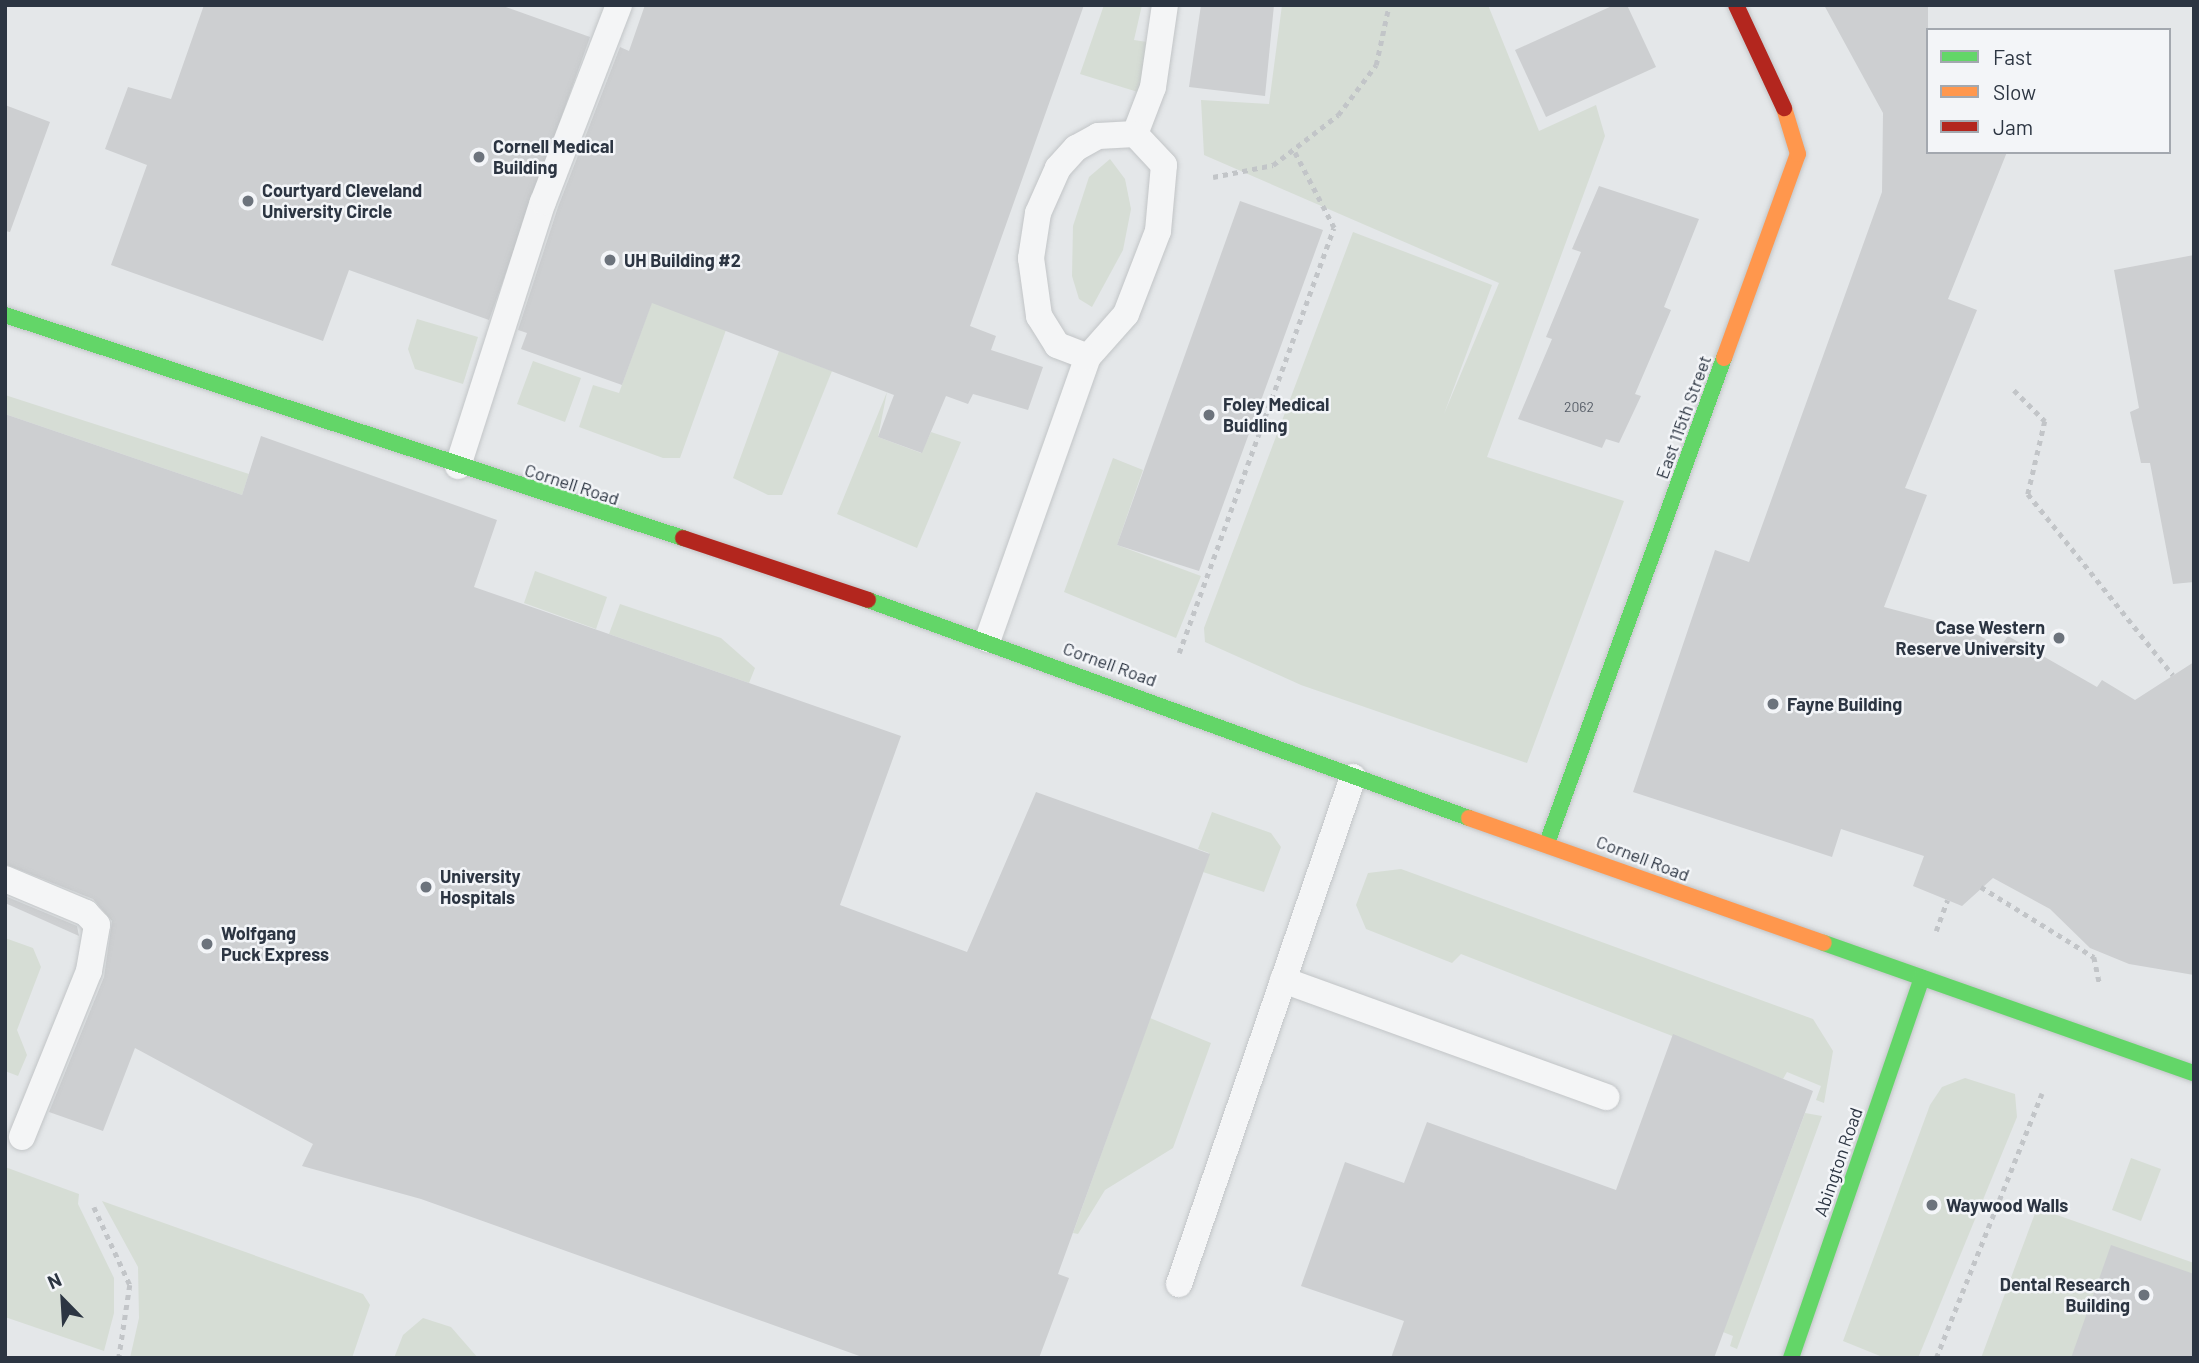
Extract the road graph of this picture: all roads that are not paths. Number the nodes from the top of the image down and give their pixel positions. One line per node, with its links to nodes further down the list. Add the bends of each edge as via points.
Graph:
1 (619, 5): 7 (lane, via 543,202)
2 (1166, 5): 4 (lane, via 1153,87)
3 (1736, 5): 10 (street, East 115th Street, via 1794,129 1798,154)
4 (1135, 134): 6 (lane, via 1164,165 1158,231 1126,314); 6 (lane, via 1098,136 1076,148 1058,168 1038,213 1031,258 1039,316 1057,345)
5 (5, 315): 7 (street, Cornell Road)
6 (1088, 357): 8 (lane)
7 (458, 466): 8 (street, Cornell Road)
8 (988, 639): 9 (street, Cornell Road)
9 (1353, 777): 10 (street, Cornell Road); 13 (lane)
10 (1546, 843): 12 (street, Cornell Road)
11 (5, 879): 16 (lane, via 86,913 97,925 89,971)
12 (1922, 978): 14 (street, Cornell Road); 18 (street, Abington Road)
13 (1283, 980): 15 (lane); 17 (lane)
14 (2194, 1073)
15 (1607, 1097)
16 (22, 1137)
17 (1179, 1284)
18 (1791, 1358)

